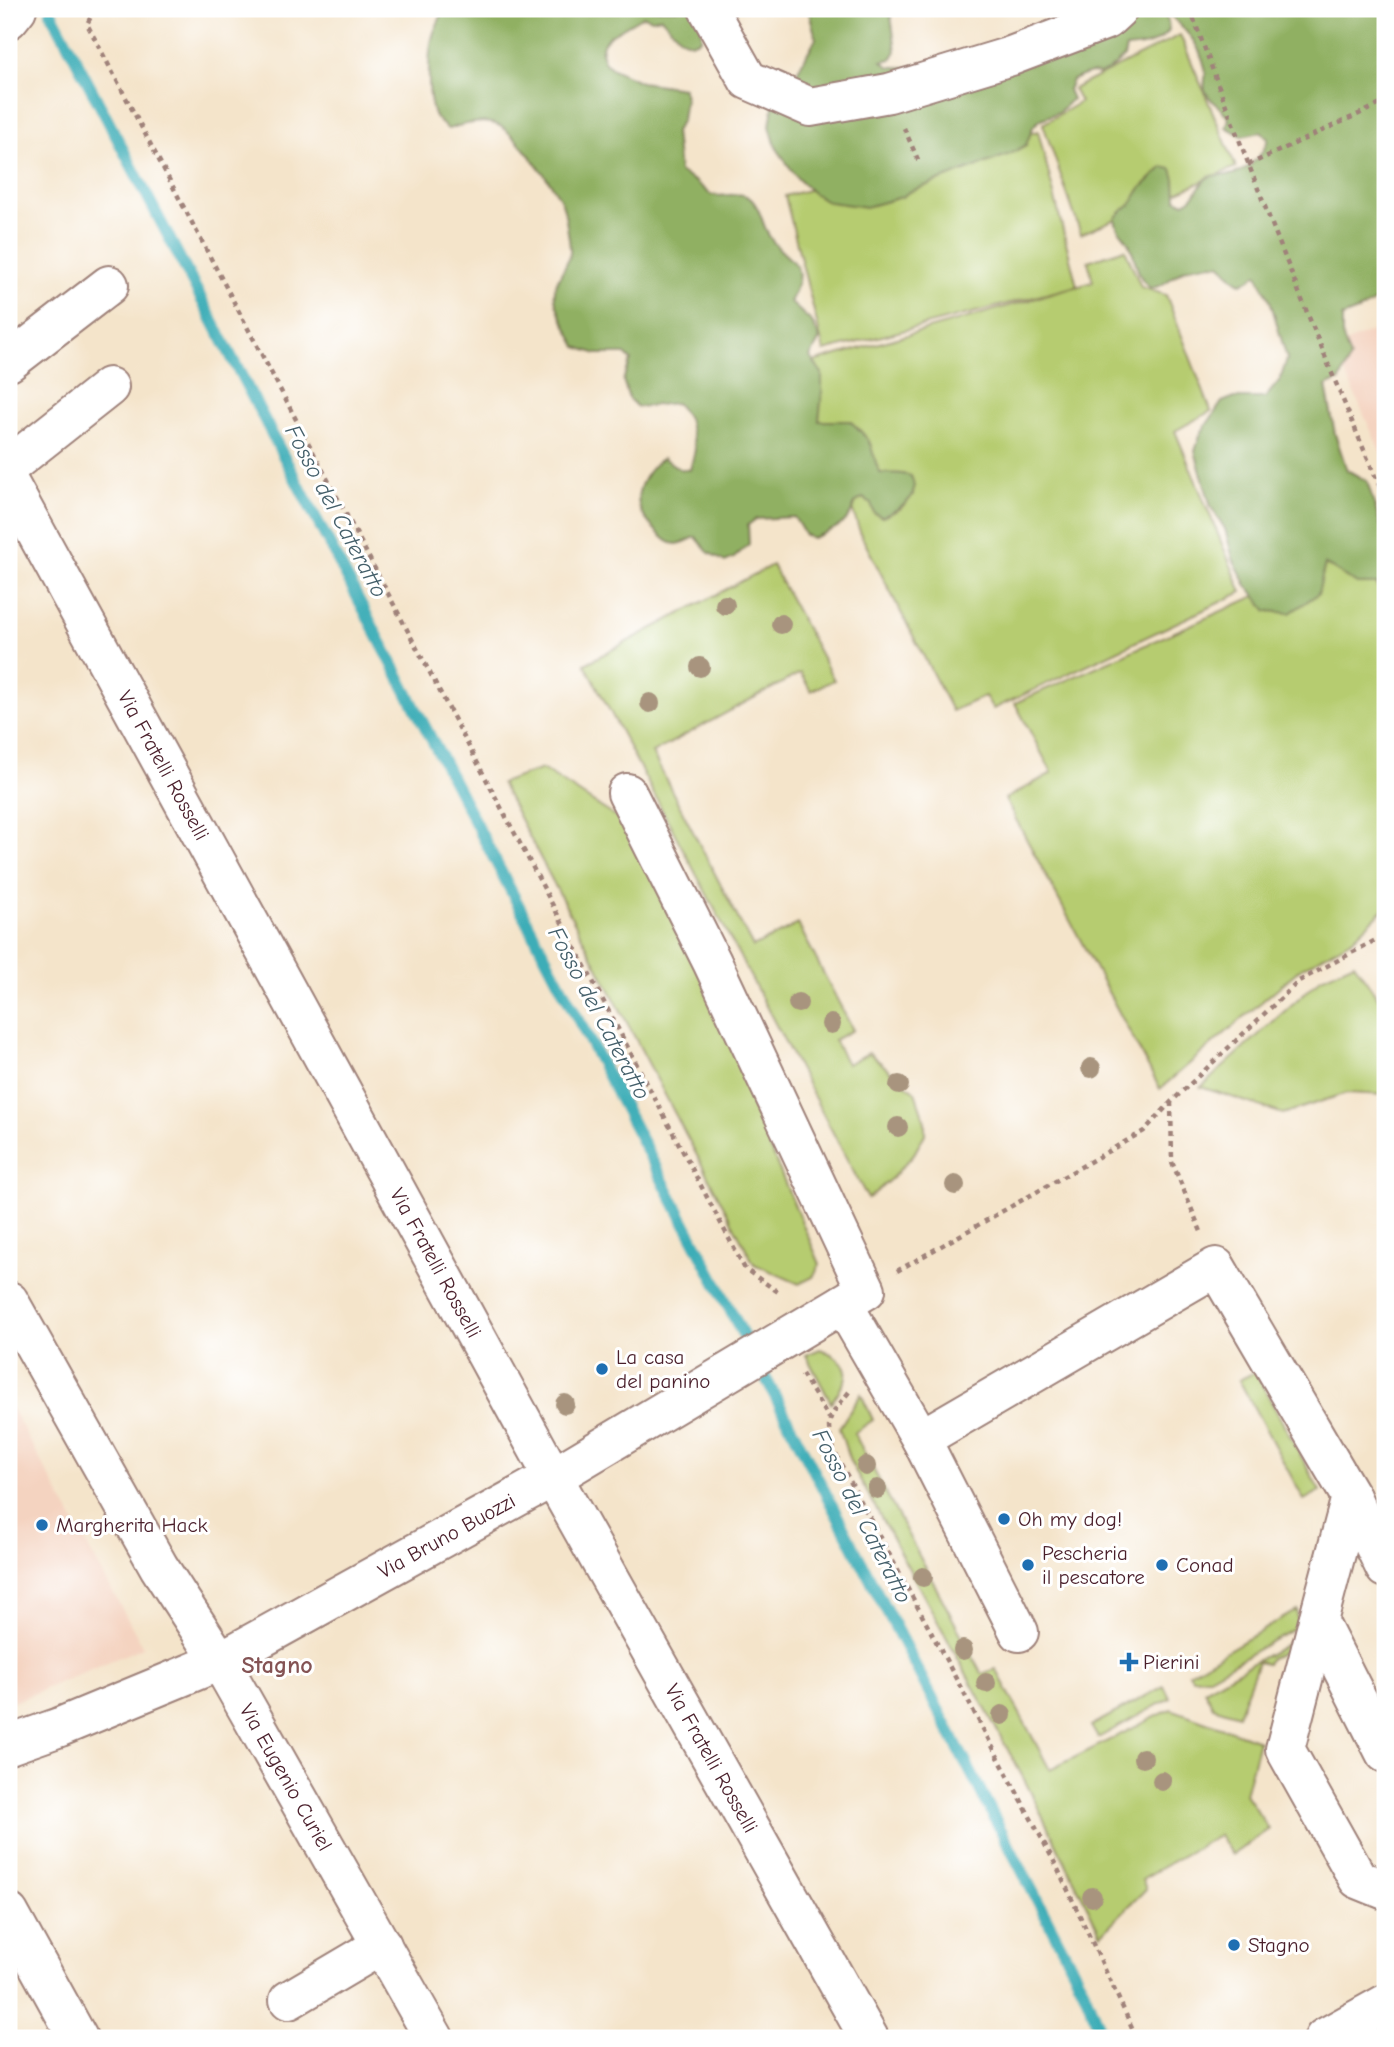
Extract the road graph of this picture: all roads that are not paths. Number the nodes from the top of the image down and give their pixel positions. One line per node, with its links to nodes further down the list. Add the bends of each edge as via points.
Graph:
1 (17, 9): 4 (street)
2 (708, 9): 3 (street, via 748,80 810,107 889,93 1011,56 1106,20)
3 (1118, 9)
4 (9, 19)
5 (109, 285): 6 (street)
6 (9, 362)
7 (109, 387): 8 (street)
8 (9, 466)
9 (9, 483): 14 (street, Via Fratelli Rosselli)
10 (626, 793): 12 (street, via 712,962)
11 (9, 1301): 19 (street, Via Eugenio Curiel, via 159,1567)
12 (842, 1304): 13 (street); 14 (street, Via Bruno Buozzi, via 785,1354 735,1368)
13 (921, 1439): 15 (street, via 1216,1267); 18 (street)
14 (553, 1477): 19 (street, Via Bruno Buozzi); 29 (street, Via Fratelli Rosselli)
15 (1351, 1497): 16 (street); 17 (street)
16 (1385, 1568)
17 (1318, 1621): 21 (street); 22 (street, via 1285,1749 1357,1879)
18 (1019, 1632)
19 (220, 1661): 20 (street, Via Bruno Buozzi); 24 (street, Via Eugenio Curiel)
20 (9, 1745)
21 (1385, 1753)
22 (1385, 1890)
23 (9, 1913): 27 (street)
24 (382, 1945): 25 (street); 28 (street, Via Eugenio Curiel)
25 (289, 2000)
26 (1385, 2004): 30 (street)
27 (78, 2038)
28 (434, 2038)
29 (869, 2038)
30 (1324, 2038)

